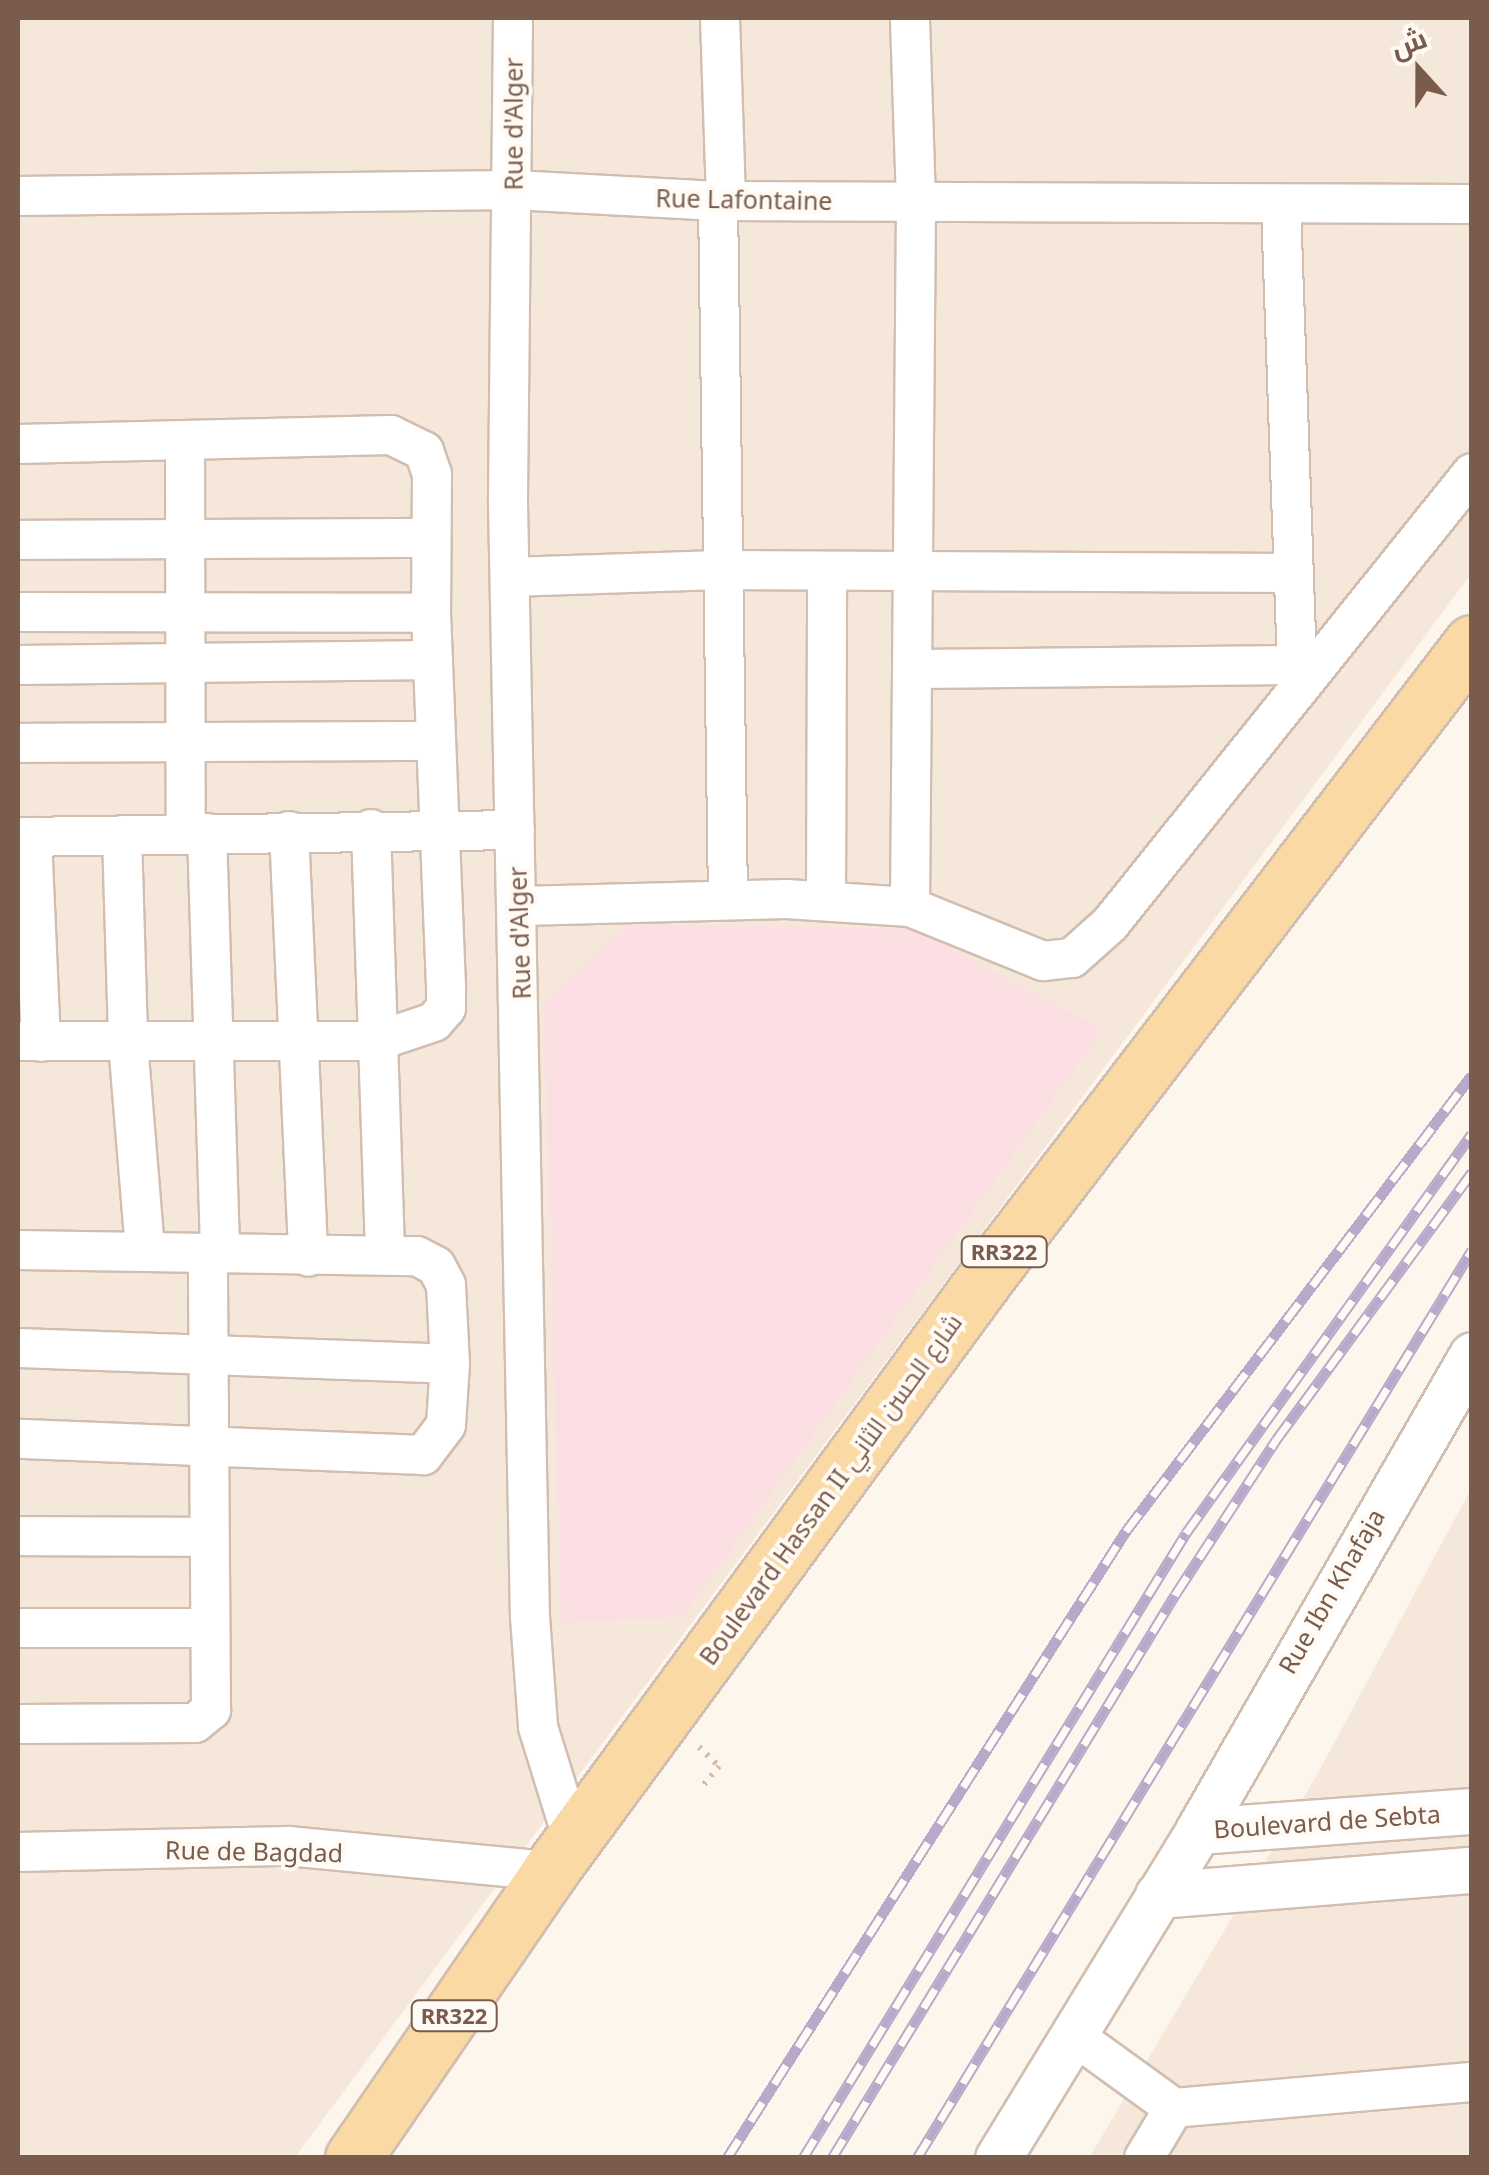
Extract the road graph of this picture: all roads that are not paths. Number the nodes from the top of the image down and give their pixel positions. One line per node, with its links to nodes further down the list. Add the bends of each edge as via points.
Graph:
1 (512, 18): 4 (street, Rue d'Alger)
2 (720, 18): 6 (street)
3 (910, 18): 7 (street)
4 (514, 190): 5 (street, Rue Lafontaine); 6 (street, Rue Lafontaine); 20 (street, Rue d'Alger)
5 (18, 196)
6 (722, 200): 7 (street, Rue Lafontaine); 16 (street)
7 (916, 200): 9 (street, Rue Lafontaine); 17 (street)
8 (1472, 204): 9 (street, Rue Lafontaine)
9 (1281, 206): 18 (street)
10 (185, 442): 11 (street); 13 (street, via 407,439 424,451 432,474); 14 (street)
11 (18, 444)
12 (1472, 473): 29 (street)
13 (430, 538): 14 (street); 23 (street)
14 (184, 539): 15 (street); 22 (street)
15 (18, 540)
16 (719, 570): 19 (street); 20 (street); 40 (street)
17 (909, 572): 18 (street); 19 (street); 28 (street)
18 (1294, 572): 29 (street)
19 (826, 575): 41 (street)
20 (510, 577): 35 (street, Rue d'Alger)
21 (18, 612): 22 (street)
22 (186, 613): 23 (street); 26 (street)
23 (431, 614): 25 (street)
24 (1472, 642): 68 (main road, Boulevard Hassan II شارع الحسن الثاني / RR322, via 990,1272)
25 (433, 660): 26 (street); 30 (street)
26 (187, 663): 27 (street); 31 (street)
27 (18, 665)
28 (914, 669): 29 (street); 43 (street)
29 (1298, 677): 43 (street, via 1110,924 1072,958 1043,961)
30 (436, 741): 31 (street); 33 (street)
31 (187, 742): 32 (street); 37 (street)
32 (18, 743)
33 (444, 827): 34 (street); 35 (street); 46 (street, via 446,1008 423,1029)
34 (371, 829): 36 (street); 46 (street)
35 (515, 830): 42 (street, Rue d'Alger)
36 (288, 831): 37 (street); 45 (street)
37 (197, 833): 38 (street); 44 (street)
38 (122, 835): 39 (street); 48 (street)
39 (25, 837): 47 (street)
40 (728, 900): 41 (street); 42 (street)
41 (826, 901): 43 (street)
42 (521, 906): 68 (street, Rue d'Alger, via 530,1616 538,1727)
43 (910, 907)
44 (212, 1040): 45 (street); 48 (street); 51 (street)
45 (294, 1041): 46 (street); 53 (street)
46 (378, 1041): 52 (street)
47 (29, 1042): 48 (street)
48 (128, 1043): 50 (street)
49 (18, 1250): 50 (street)
50 (145, 1251): 51 (street)
51 (214, 1252): 53 (street); 55 (street)
52 (385, 1254): 53 (street); 57 (street, via 417,1256 442,1274)
53 (308, 1257)
54 (18, 1348): 55 (street)
55 (206, 1353): 57 (street); 59 (street)
56 (1472, 1355): 66 (street, Rue Ibn Khafaja)
57 (450, 1364): 59 (street, via 446,1425 423,1455)
58 (18, 1439): 59 (street)
59 (208, 1444): 61 (street)
60 (18, 1536): 61 (street)
61 (209, 1537): 63 (street)
62 (18, 1628): 63 (street)
63 (210, 1628): 64 (street, via 213,1704 202,1722)
64 (18, 1724)
65 (1472, 1811): 66 (street, Boulevard de Sebta)
66 (1198, 1831): 70 (street, Boulevard de Sebta)
67 (18, 1853): 68 (street, Rue de Bagdad, via 288,1846)
68 (562, 1857): 74 (main road, Boulevard Hassan II شارع الحسن الثاني / RR322)
69 (1472, 1870): 70 (street)
70 (1158, 1895): 71 (street, Boulevard de Sebta)
71 (1073, 2035): 73 (street); 75 (street, Boulevard de Sebta)
72 (1472, 2082): 73 (street)
73 (1174, 2108): 76 (street)
74 (353, 2158)
75 (998, 2158)
76 (1144, 2158)

